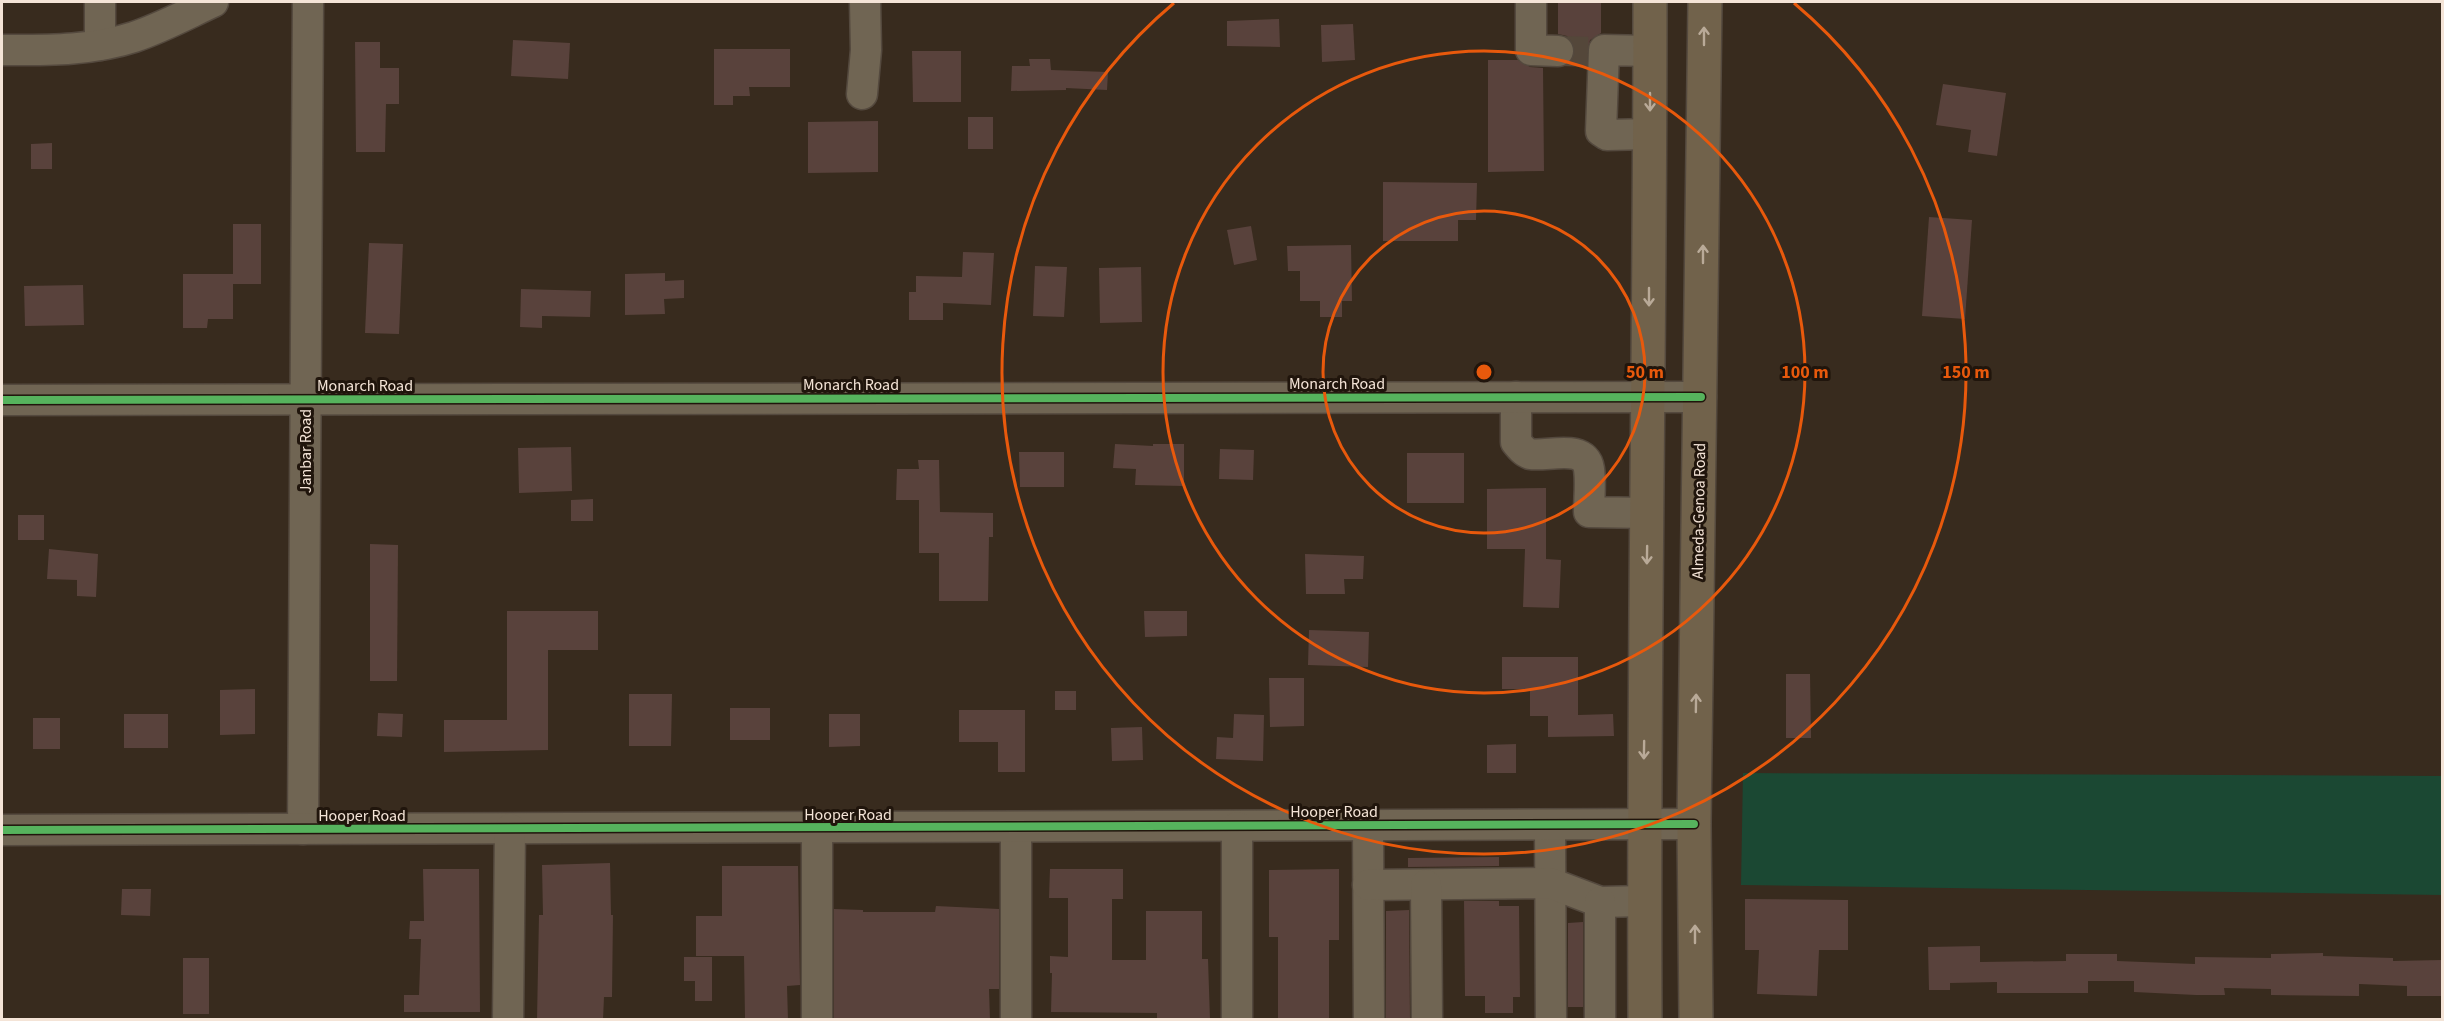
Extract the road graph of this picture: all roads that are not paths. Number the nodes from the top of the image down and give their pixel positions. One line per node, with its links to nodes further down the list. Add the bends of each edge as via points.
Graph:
1 (100, 2): 8 (street)
2 (213, 2): 8 (street, via 153,30)
3 (308, 2): 18 (street, Janbar Road)
4 (865, 2): 12 (street)
5 (1531, 2): 10 (street, via 1532,50)
6 (1650, 2): 11 (main road)
7 (1705, 2): 16 (main road, Almeda-Genoa Road, one-way to 7)
8 (100, 45): 9 (street)
9 (2, 50)
10 (1558, 51)
11 (1650, 51): 13 (main road, one-way to 13); 13 (street, via 1602,52 1601,131 1606,135)
12 (862, 94)
13 (1650, 135): 15 (main road, one-way to 15)
14 (1516, 397): 15 (street, Monarch Road); 18 (street, Monarch Road); 19 (street, via 1516,442 1522,450 1584,458 1589,467 1589,512)
15 (1649, 397): 16 (street, Monarch Road); 19 (main road)
16 (1701, 397): 21 (main road, Almeda-Genoa Road, one-way to 16)
17 (2, 400): 18 (street, Monarch Road)
18 (306, 400): 26 (street, Janbar Road)
19 (1647, 513): 20 (main road, one-way to 20)
20 (1643, 824): 21 (street, Hooper Road); 22 (street, Hooper Road); 34 (main road)
21 (1694, 824): 46 (main road, Almeda-Genoa Road, one-way to 21)
22 (1550, 825): 24 (street, Hooper Road); 30 (street)
23 (1237, 826): 24 (street, Hooper Road); 25 (street, Hooper Road); 40 (street)
24 (1368, 826): 31 (street)
25 (1016, 828): 28 (street, Hooper Road); 39 (street)
26 (303, 829): 27 (street, Hooper Road); 29 (street, Hooper Road)
27 (510, 829): 28 (street, Hooper Road); 37 (street)
28 (817, 829): 38 (street)
29 (2, 830)
30 (1550, 883): 32 (street); 33 (street); 43 (street)
31 (1368, 885): 32 (street); 41 (street)
32 (1426, 885): 42 (street)
33 (1600, 902): 34 (street); 35 (street)
34 (1644, 902): 36 (main road)
35 (1600, 981): 36 (street); 44 (street)
36 (1644, 981): 45 (main road)
37 (508, 1020)
38 (817, 1020)
39 (1016, 1020)
40 (1237, 1020)
41 (1369, 1020)
42 (1427, 1020)
43 (1551, 1020)
44 (1600, 1020)
45 (1645, 1020)
46 (1696, 1020)

